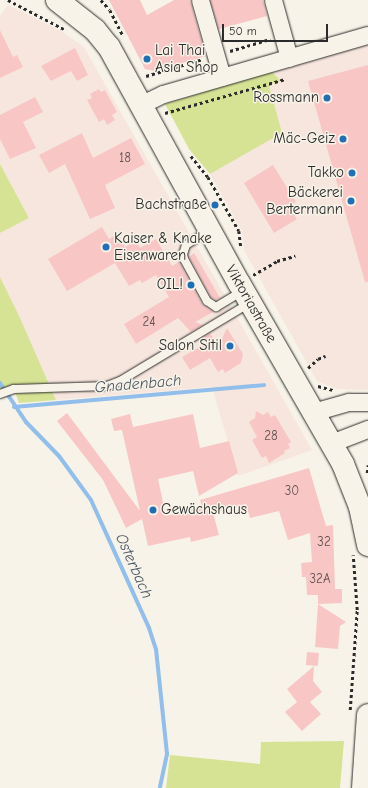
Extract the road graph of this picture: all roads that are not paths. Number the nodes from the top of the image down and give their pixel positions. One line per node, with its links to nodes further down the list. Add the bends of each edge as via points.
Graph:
1 (56, 0): 7 (main road, Viktoriastraße, via 95,30)
2 (200, 0): 6 (street)
3 (272, 0): 5 (street)
4 (368, 36): 5 (street)
5 (289, 58): 6 (street)
6 (222, 77): 7 (street)
7 (148, 100): 8 (main road, Viktoriastraße)
8 (209, 230): 9 (main road, Viktoriastraße); 9 (lane, via 186,245 184,259 207,301 213,306)
9 (249, 283): 10 (lane, via 120,381 107,386 14,389); 12 (main road, Viktoriastraße)
10 (0, 394)
11 (368, 402): 12 (street, via 349,402)
12 (313, 412): 14 (main road, Viktoriastraße)
13 (368, 429): 14 (street)
14 (332, 443): 15 (main road, Viktoriastraße, via 360,507)
15 (360, 548)
16 (359, 716): 17 (main road)
17 (363, 788)

